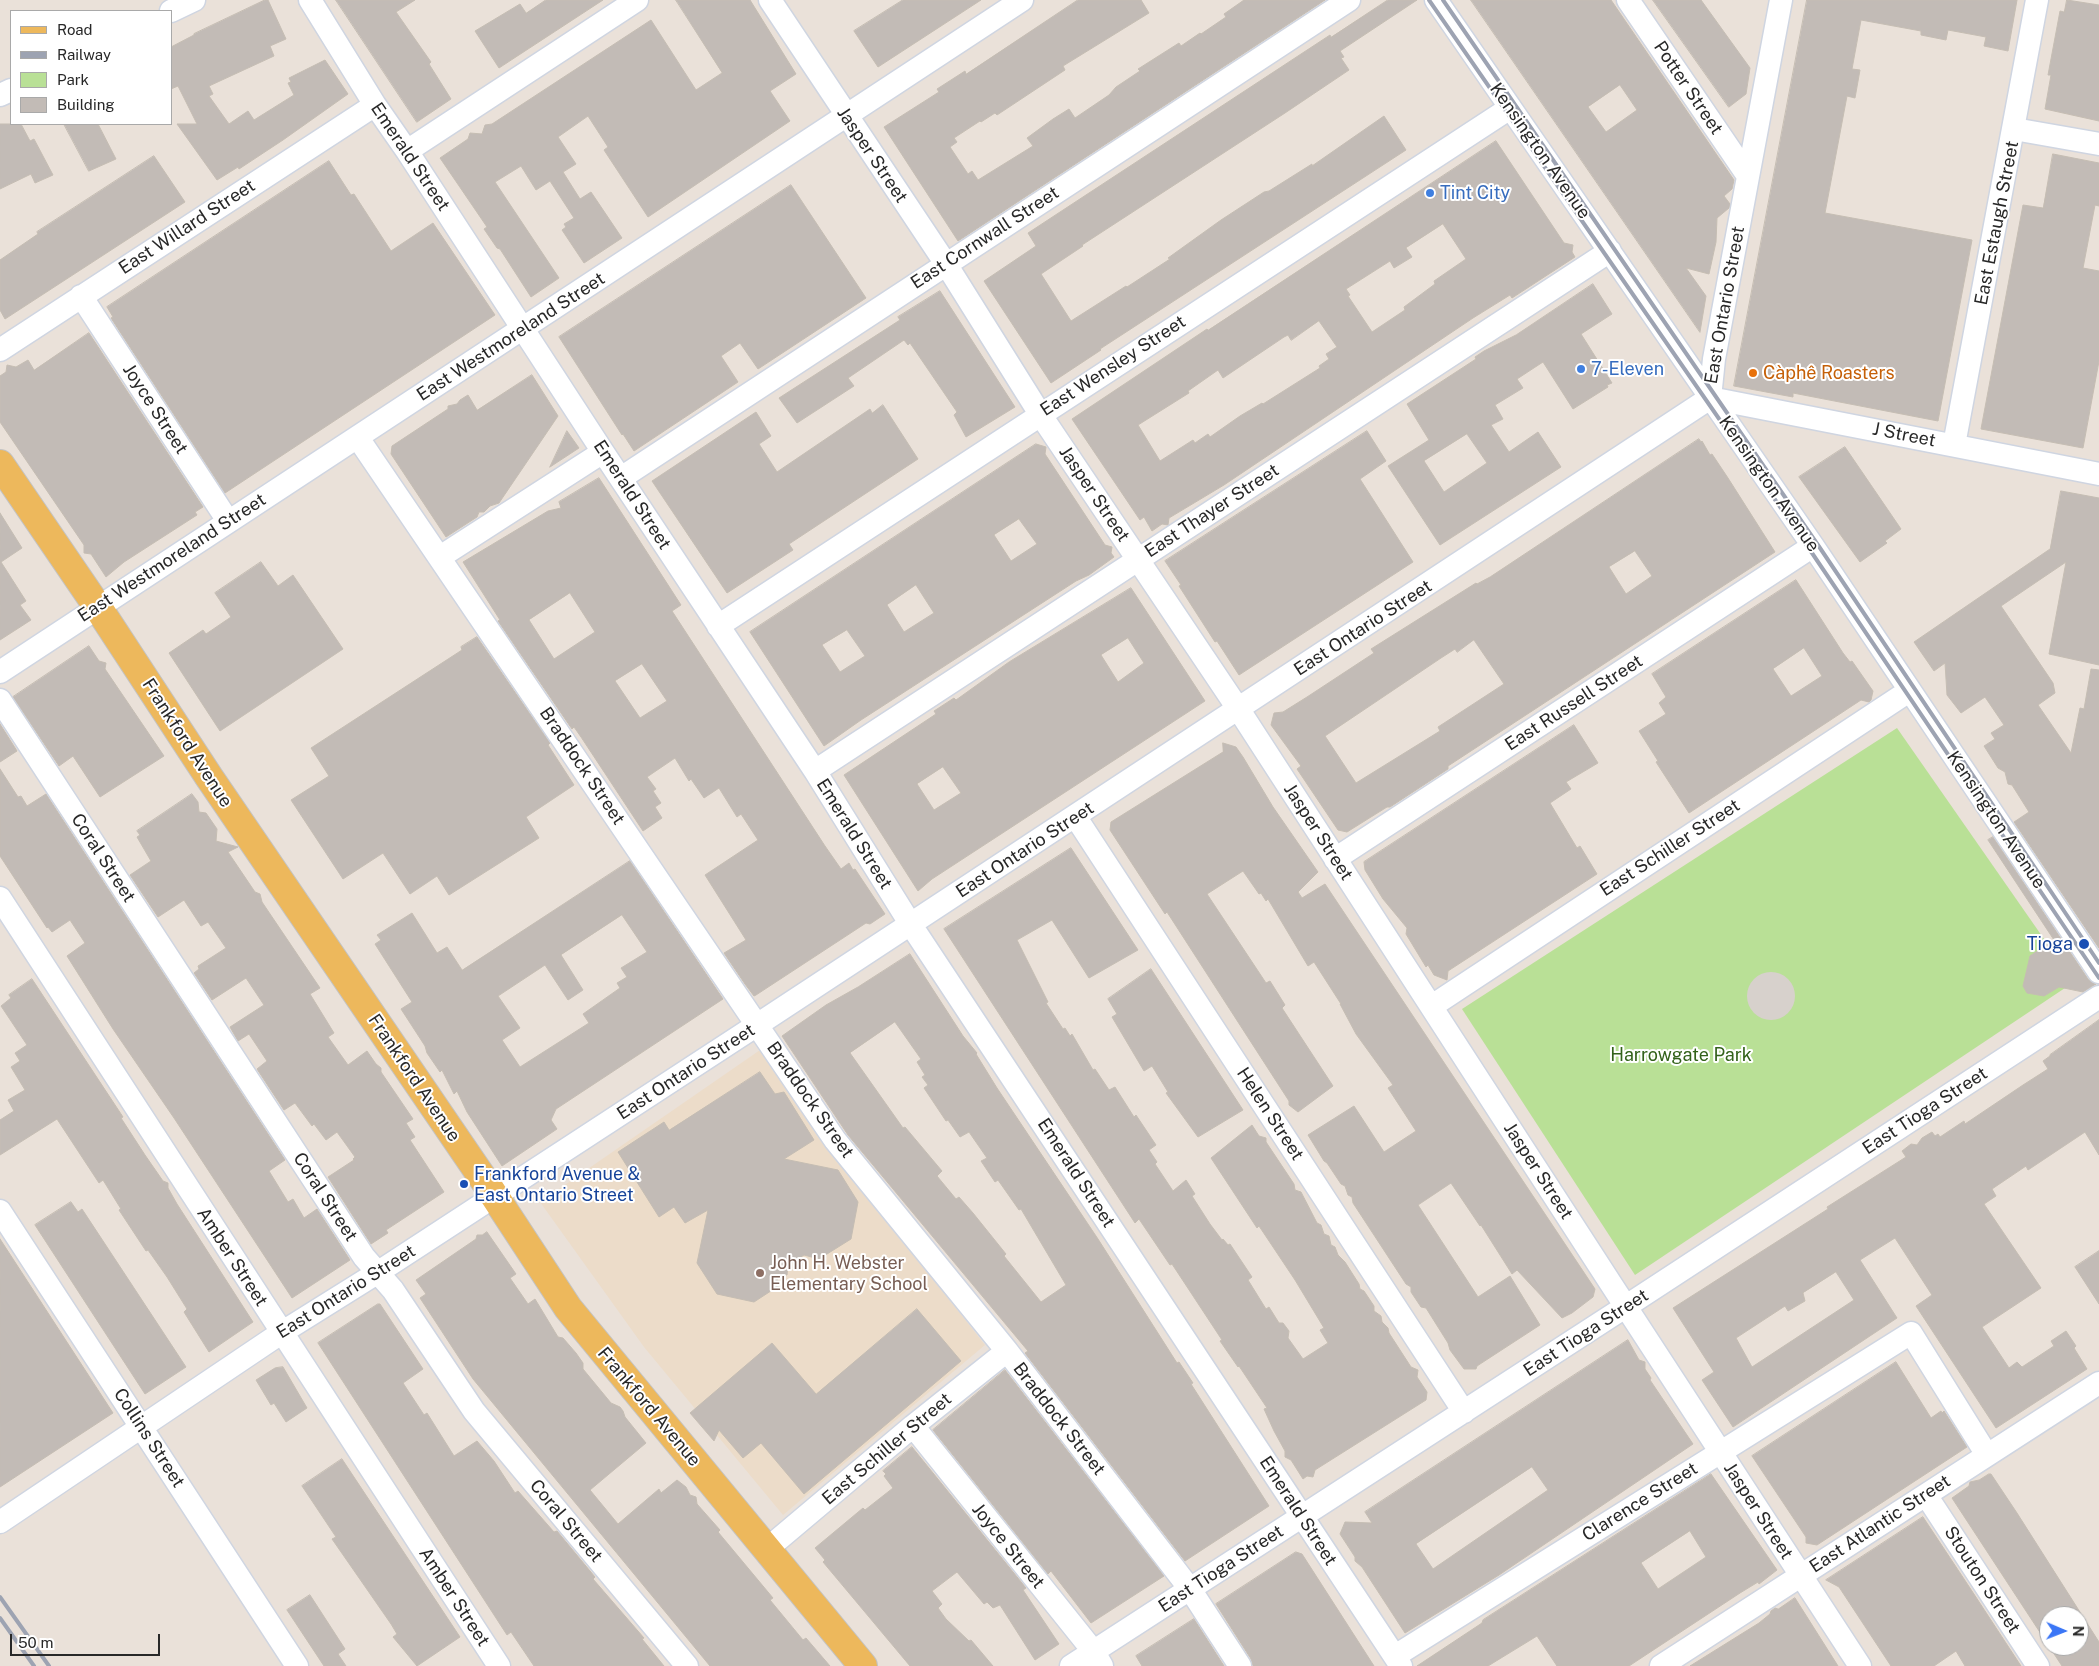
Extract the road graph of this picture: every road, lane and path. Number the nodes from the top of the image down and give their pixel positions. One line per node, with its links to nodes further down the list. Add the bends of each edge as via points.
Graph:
1 (194, 0): 11 (street)
2 (310, 0): 12 (street, Emerald Street)
3 (637, 0): 17 (street)
4 (770, 0): 14 (street, Jasper Street)
5 (1022, 0): 14 (street, East Westmoreland Street)
6 (1349, 0): 20 (street, East Cornwall Street)
7 (1436, 0): 13 (street, Kensington Avenue)
8 (1628, 0): 18 (street, Potter Street)
9 (1781, 0): 18 (street, East Ontario Street)
10 (2037, 0): 15 (street, East Estaugh Street)
11 (172, 11)
12 (375, 104): 17 (street, Emerald Street); 21 (street, East Willard Street)
13 (1510, 108): 19 (street, Kensington Avenue); 25 (street, East Wensley Street)
14 (846, 115): 20 (street, Jasper Street); 22 (street, East Westmoreland Street)
15 (2014, 129): 16 (street); 27 (street, East Estaugh Street)
16 (2099, 144)
17 (407, 150): 22 (street, Emerald Street)
18 (1748, 176): 24 (street, East Ontario Street, via 1714,359)
19 (1610, 251): 24 (street, Kensington Avenue); 35 (street, East Thayer Street)
20 (946, 264): 25 (street, Jasper Street); 31 (street, East Cornwall Street)
21 (81, 296): 23 (street, East Willard Street); 32 (street, Joyce Street)
22 (523, 330): 26 (street, East Westmoreland Street); 28 (street, Emerald Street)
23 (0, 350)
24 (1710, 398): 27 (street, J Street); 33 (street, Kensington Avenue); 41 (street, East Ontario Street)
25 (1040, 414): 35 (street, Jasper Street); 37 (street, East Wensley Street)
26 (358, 438): 32 (street, East Westmoreland Street); 34 (street, Braddock Street)
27 (1954, 445): 30 (street, J Street)
28 (603, 452): 31 (street, Emerald Street); 34 (street)
29 (0, 464): 36 (main road, Frankford Avenue)
30 (2099, 474)
31 (621, 478): 37 (street, Emerald Street)
32 (228, 521): 36 (street, East Westmoreland Street)
33 (1813, 546): 39 (street, Kensington Avenue); 44 (street, East Russell Street)
34 (440, 557): 50 (street, Braddock Street)
35 (1138, 559): 41 (street, Jasper Street); 42 (street, East Thayer Street)
36 (97, 606): 38 (street, East Westmoreland Street); 51 (main road, Frankford Avenue, via 208,777)
37 (718, 626): 42 (street, Emerald Street)
38 (0, 672)
39 (1909, 691): 47 (street, Kensington Avenue); 49 (street, East Schiller Street)
40 (0, 700): 53 (street, Coral Street)
41 (1239, 710): 43 (street, East Ontario Street); 44 (street, Jasper Street)
42 (815, 771): 46 (street, Emerald Street)
43 (1075, 816): 46 (street, East Ontario Street); 58 (street, Helen Street)
44 (1335, 859): 49 (street, Jasper Street)
45 (0, 898): 55 (street, Amber Street)
46 (911, 924): 50 (street, East Ontario Street); 64 (street, Emerald Street)
47 (2099, 972)
48 (2099, 997): 54 (street, East Tioga Street)
49 (1432, 1006): 54 (street, Jasper Street)
50 (757, 1025): 51 (street, East Ontario Street); 56 (street, Braddock Street, via 835,1140)
51 (495, 1197): 53 (street, East Ontario Street); 66 (main road, Frankford Avenue, via 582,1327)
52 (0, 1211): 59 (street, Collins Street)
53 (377, 1273): 55 (street, East Ontario Street); 73 (street, Coral Street, via 394,1290 474,1412)
54 (1625, 1307): 58 (street, East Tioga Street); 61 (street, Jasper Street)
55 (281, 1333): 59 (street, East Ontario Street); 72 (street, Amber Street)
56 (1007, 1351): 60 (street, East Schiller Street); 68 (street, Braddock Street)
57 (2099, 1383): 62 (street, East Atlantic Street)
58 (1464, 1412): 64 (street, East Tioga Street)
59 (141, 1426): 65 (street, East Ontario Street); 71 (street, Collins Street)
60 (913, 1426): 66 (street, East Schiller Street); 69 (street, Joyce Street)
61 (1720, 1452): 62 (street, Clarence Street, via 1911,1333); 67 (street, Jasper Street); 70 (street, Clarence Street)
62 (1987, 1455): 63 (street, East Atlantic Street)
63 (1926, 1495): 67 (street, East Atlantic Street); 79 (street, Stouton Street)
64 (1301, 1517): 68 (street, East Tioga Street); 70 (street, Emerald Street)
65 (0, 1522)
66 (767, 1548): 74 (main road, Frankford Avenue)
67 (1801, 1576): 77 (street, East Atlantic Street); 78 (street, Jasper Street)
68 (1190, 1589): 69 (street, East Tioga Street); 76 (street, Braddock Street)
69 (1098, 1659): 75 (street, East Tioga Street)
70 (1398, 1661)
71 (297, 1666)
72 (499, 1666)
73 (688, 1666)
74 (863, 1666)
75 (1071, 1666)
76 (1240, 1666)
77 (1661, 1666)
78 (1860, 1666)
79 (2038, 1666)

